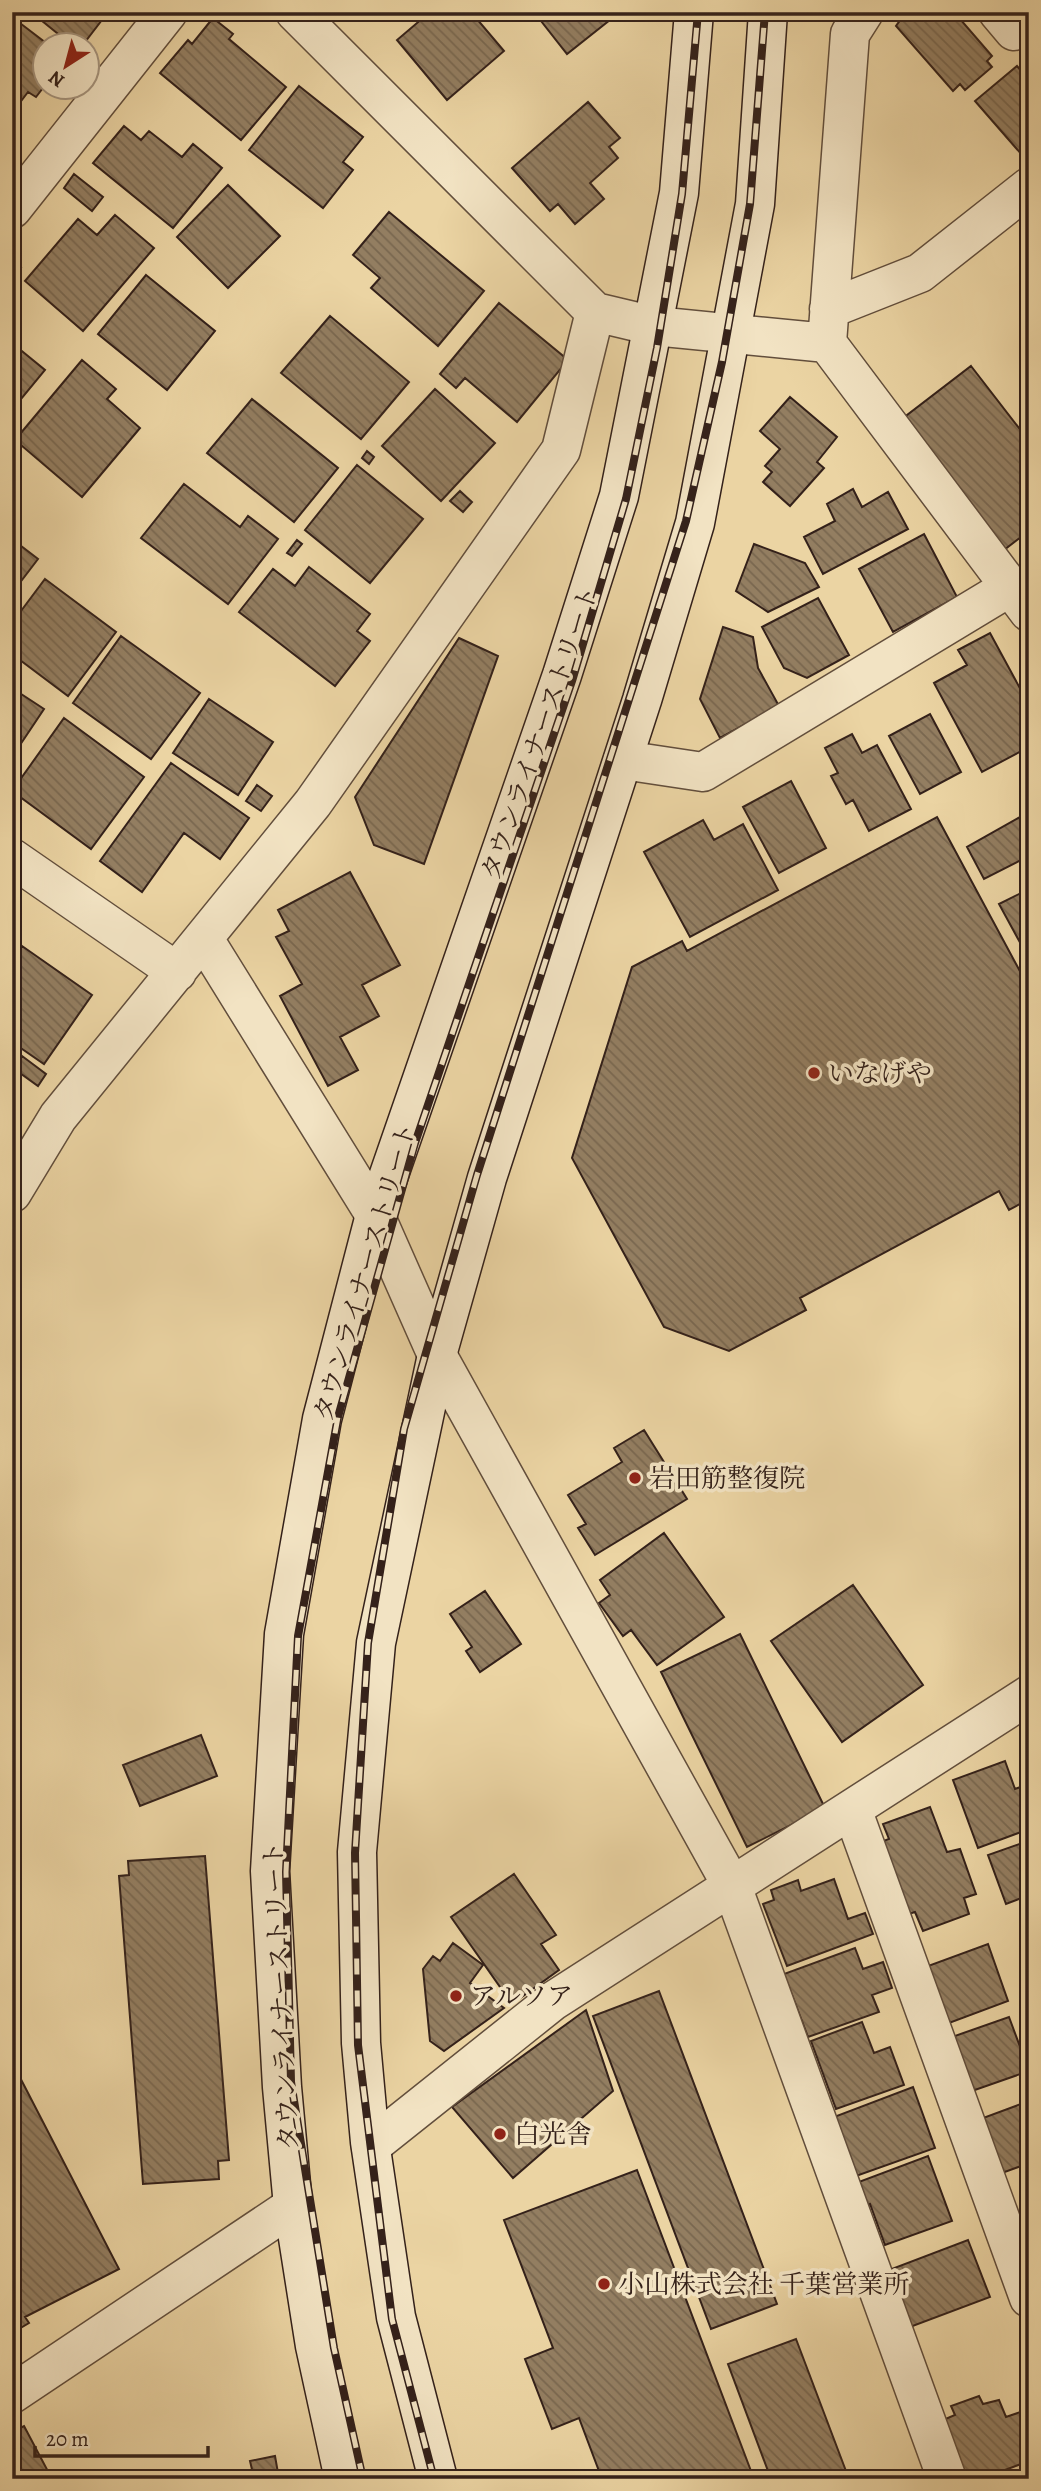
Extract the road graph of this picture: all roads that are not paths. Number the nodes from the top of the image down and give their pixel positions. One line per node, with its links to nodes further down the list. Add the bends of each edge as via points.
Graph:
1 (168, 12): 7 (street)
2 (295, 12): 8 (street)
3 (694, 12): 9 (street, タウンライナーストリート, via 679,193)
4 (768, 12): 11 (street, via 755,204)
5 (864, 12): 10 (street, via 850,34)
6 (1029, 187): 10 (street, via 919,273)
7 (17, 193)
8 (596, 312): 9 (street); 15 (street, via 561,450 313,803)
9 (654, 326): 11 (street); 18 (street, タウンライナーストリート, via 619,496 562,675)
10 (828, 326): 11 (street); 12 (street)
11 (732, 333): 13 (street, via 695,523)
12 (1019, 600): 13 (street, via 703,772)
13 (623, 760): 19 (street, via 487,1178)
14 (12, 858): 16 (street)
15 (204, 939): 16 (street); 18 (street)
16 (177, 972): 17 (street, via 58,1117)
17 (12, 1193)
18 (375, 1215): 19 (street); 24 (street, タウンライナーストリート, via 323,1419 284,1634 270,1871)
19 (437, 1356): 22 (street); 23 (street, via 376,1643 358,1839 361,2043)
20 (1029, 1695): 21 (street)
21 (852, 1809): 22 (street); 25 (street)
22 (732, 1886): 23 (street, via 553,2001); 29 (street)
23 (371, 2146): 28 (street, via 396,2317)
24 (293, 2206): 26 (street); 27 (street, タウンライナーストリート, via 315,2346)
25 (1029, 2298)
26 (12, 2395)
27 (344, 2479)
28 (438, 2479)
29 (947, 2479)

